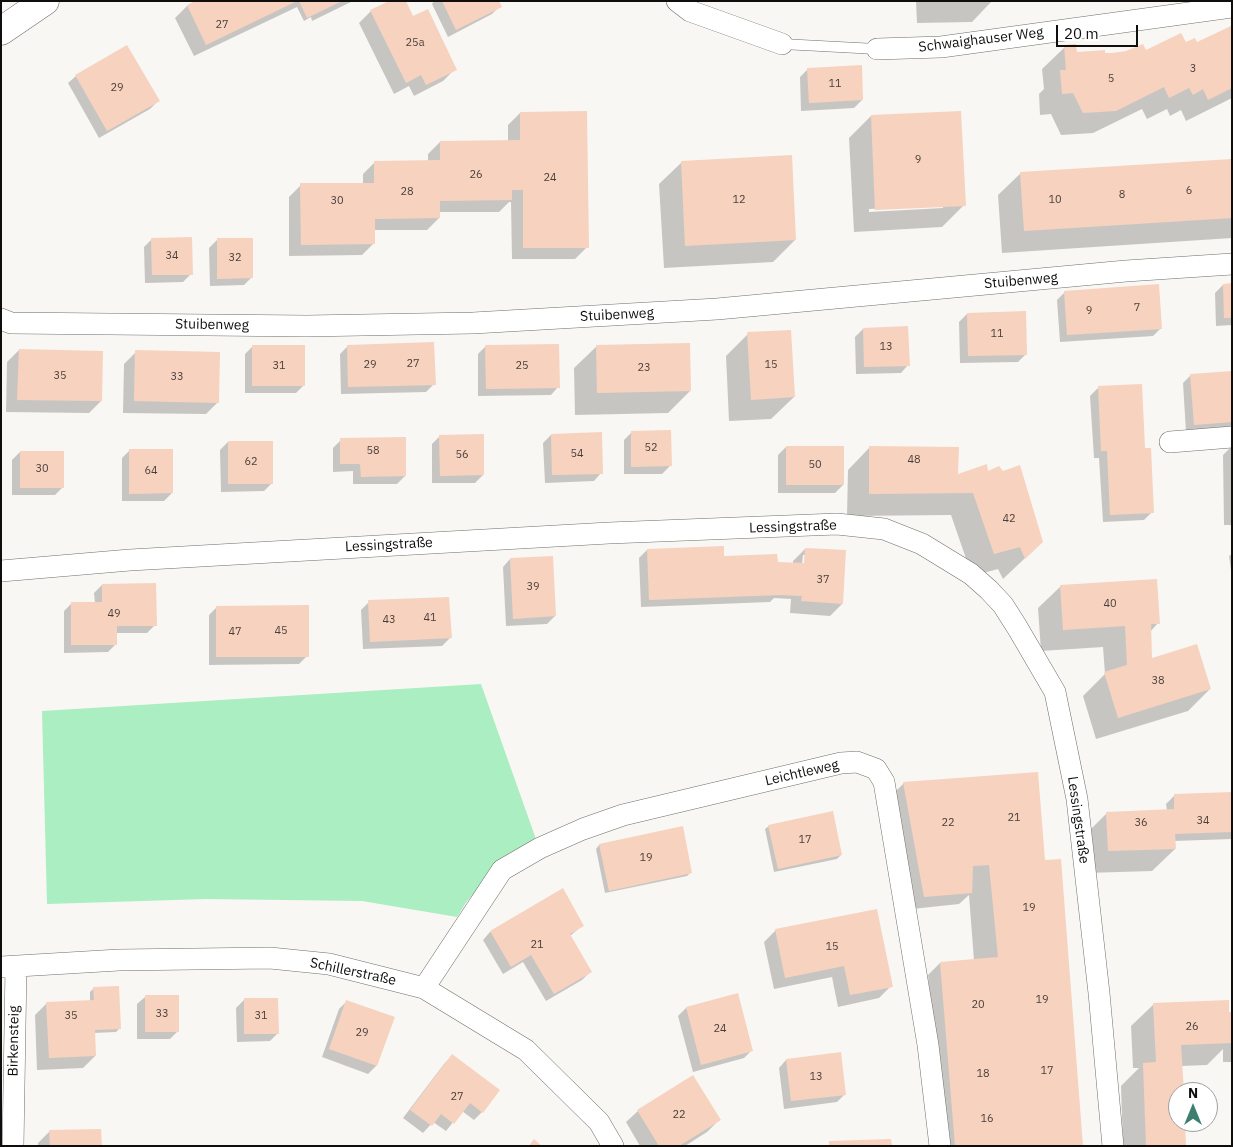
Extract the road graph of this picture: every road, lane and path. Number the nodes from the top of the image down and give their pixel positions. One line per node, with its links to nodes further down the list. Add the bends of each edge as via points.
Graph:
1 (45, 1): 4 (street)
2 (677, 1): 5 (street, Schwaighauser Weg, via 690,11)
3 (1232, 7): 6 (street, Schwaighauser Weg, via 941,47)
4 (1, 30)
5 (782, 44): 6 (lane, Schwaighauser Weg)
6 (877, 50)
7 (1232, 264): 8 (street, Stuibenweg, via 717,309 473,323 287,326 11,323)
8 (1, 319)
9 (1232, 437): 10 (street)
10 (1170, 442)
11 (1, 571): 17 (street, Lessingstraße, via 130,560 609,533 837,524 884,529 922,544 971,574 994,595 1055,692 1077,799)
12 (8, 967): 13 (street, Schillerstraße, via 119,960 270,958 329,964); 14 (street, Birkensteig)
13 (424, 988): 15 (street, Schillerstraße, via 526,1050 599,1122); 16 (street, Leichtleweg, via 502,870 540,848 623,814 841,763 858,762 876,769 884,782 928,1045)
14 (13, 1146)
15 (613, 1146)
16 (940, 1146)
17 (1113, 1146)

